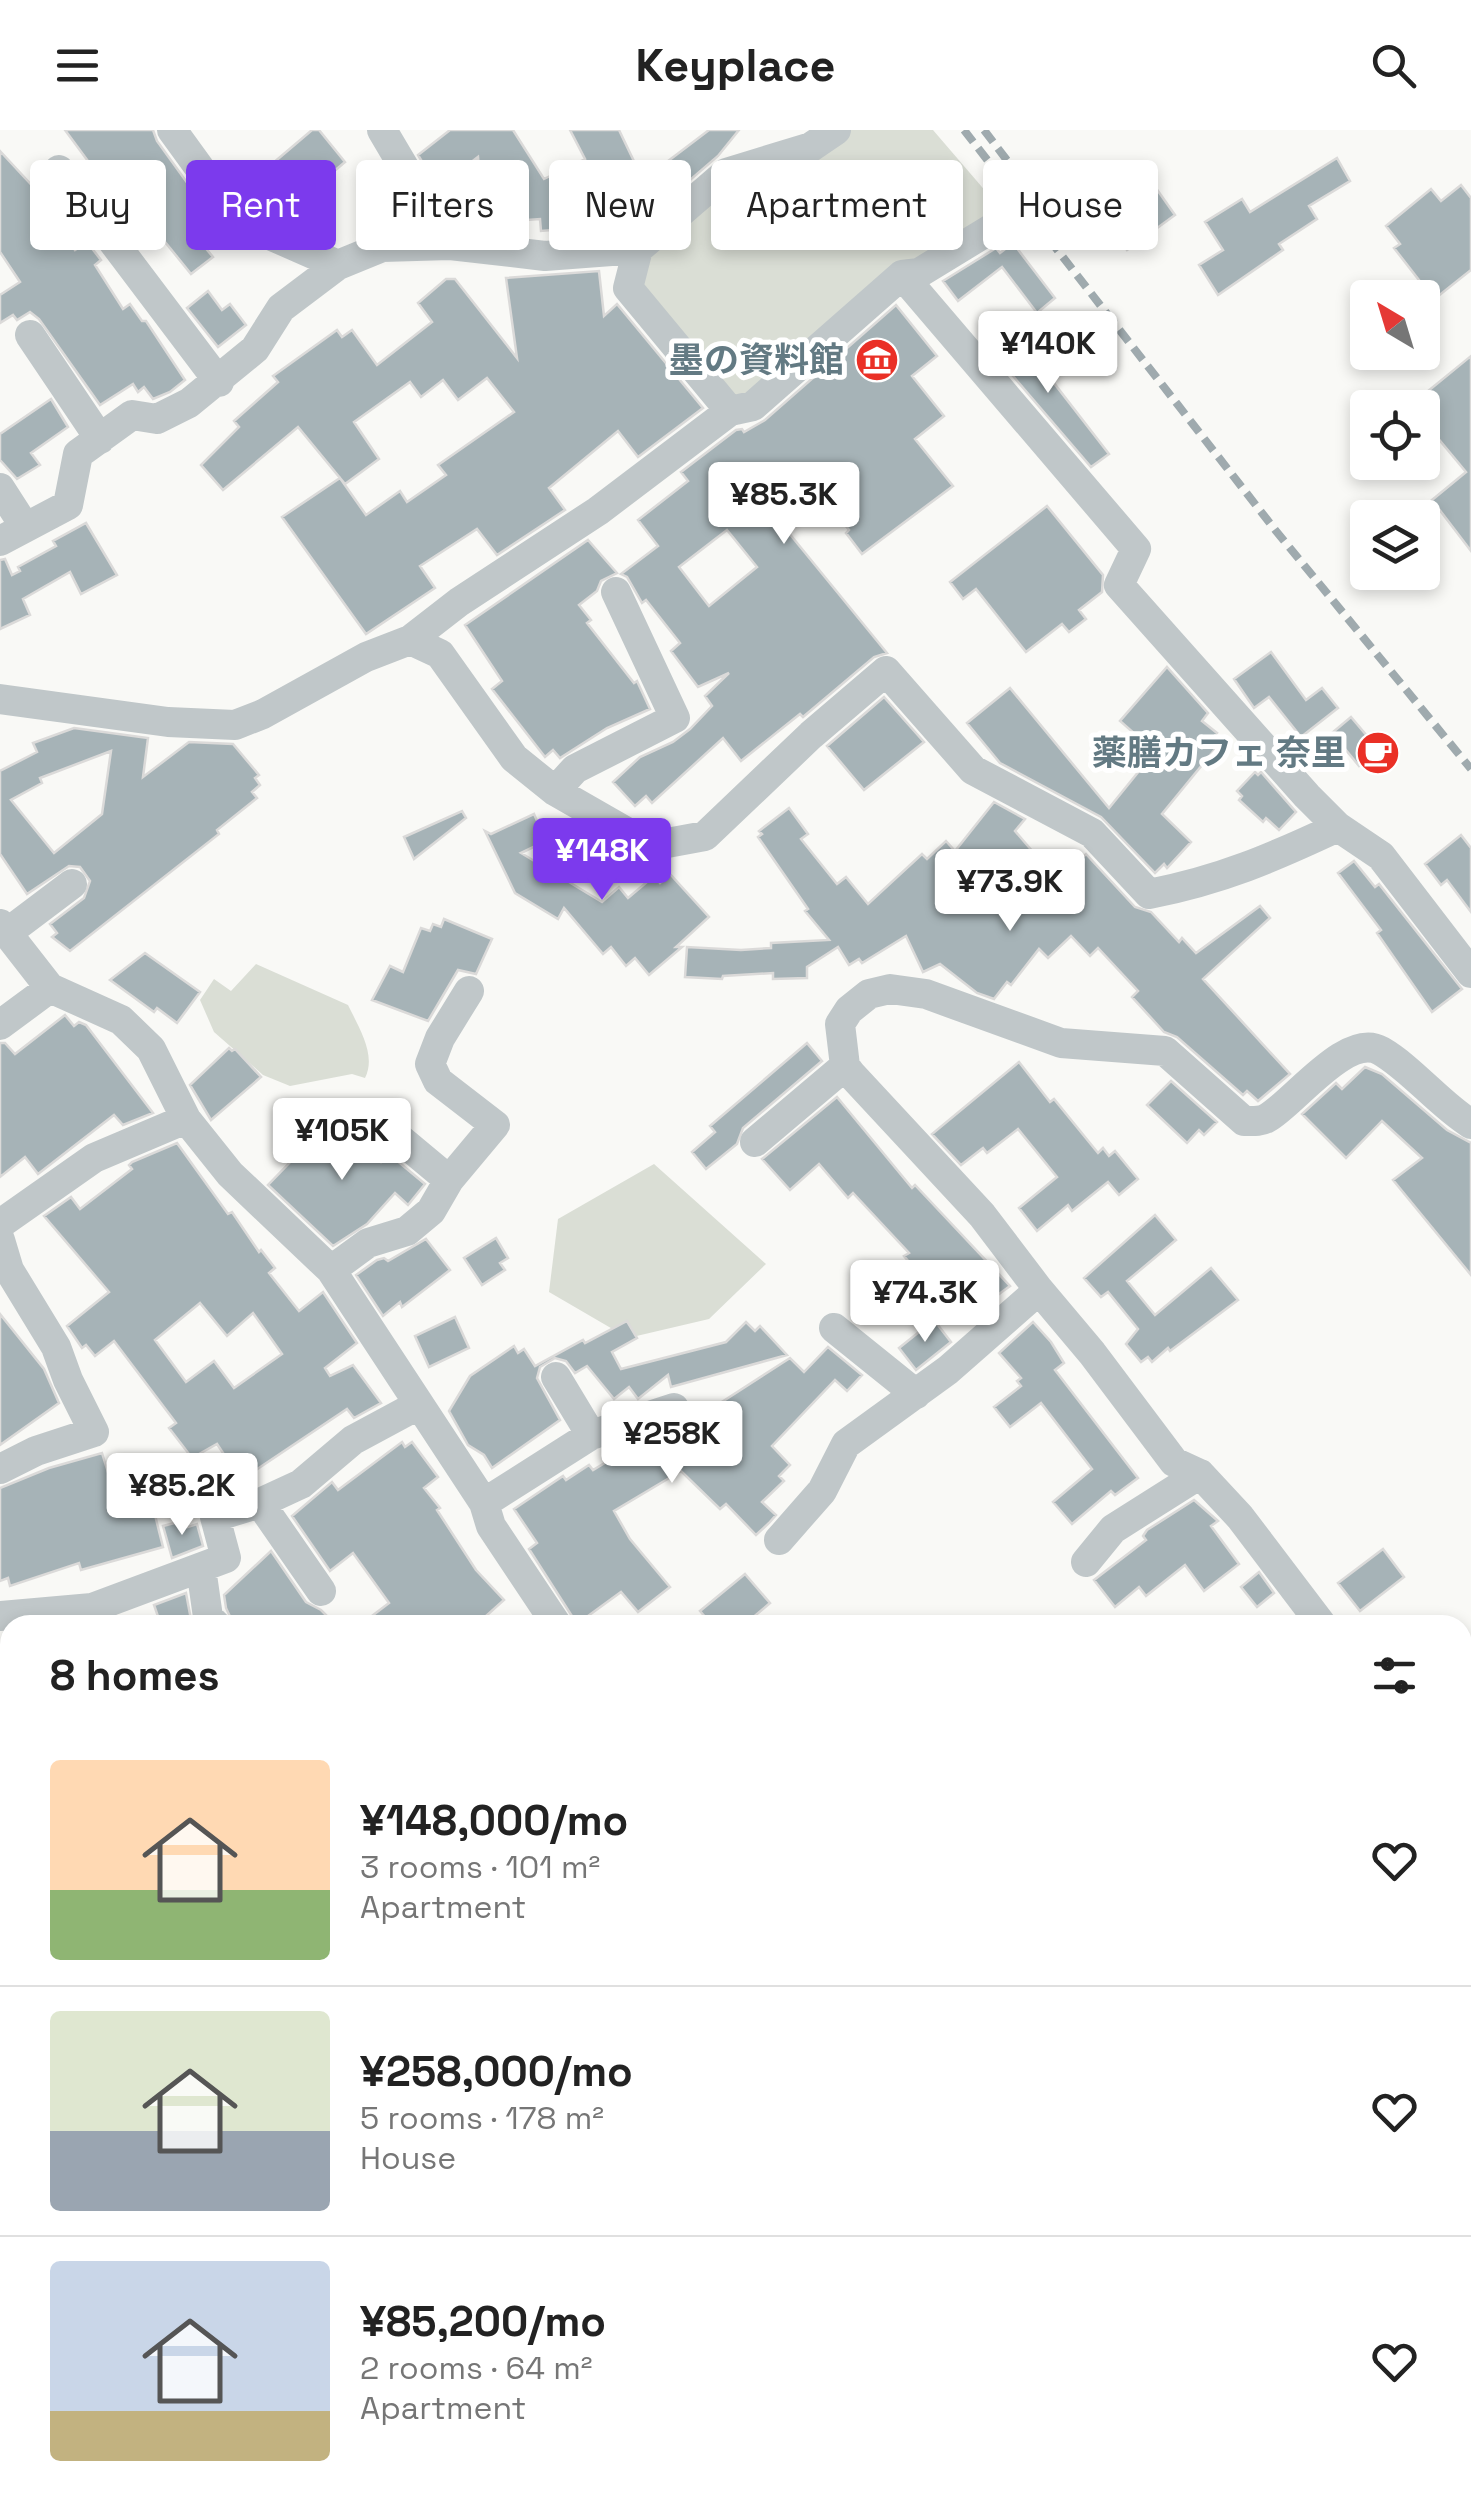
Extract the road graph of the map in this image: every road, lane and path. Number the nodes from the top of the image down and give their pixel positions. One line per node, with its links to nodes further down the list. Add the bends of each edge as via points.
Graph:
1 (172, 130): 12 (street, via 238,220)
2 (836, 130): 5 (street, via 812,148 726,174)
3 (396, 135): 4 (street)
4 (408, 160)
5 (691, 204)
6 (983, 234): 13 (street, via 919,273)
7 (119, 250): 15 (street)
8 (375, 250): 12 (street)
9 (498, 250): 10 (street, via 545,256)
10 (625, 250)
11 (638, 250): 16 (street, via 628,288)
12 (338, 266): 15 (street, via 281,308 255,349)
13 (902, 276): 16 (street, via 753,406); 24 (street, via 1136,549 1119,584)
14 (30, 335): 17 (street)
15 (219, 382): 17 (street, via 157,419 132,415)
16 (730, 410): 21 (street)
17 (100, 438): 19 (street, via 78,454 68,505)
18 (0, 488): 19 (street)
19 (12, 534)
20 (616, 592): 23 (street, via 675,718 576,769)
21 (410, 640): 22 (street, via 234,726); 23 (street, via 440,654 514,758)
22 (0, 700)
23 (555, 791): 24 (street, via 651,846 705,836 886,671 973,770 1092,833 1149,894 1206,883)
24 (1338, 827): 27 (street, via 1380,856)
25 (72, 884): 26 (street)
26 (3, 928): 28 (street)
27 (1471, 973)
28 (50, 988): 30 (street); 32 (street, via 121,1020 151,1049)
29 (469, 990): 36 (street, via 430,1064 438,1081 496,1124)
30 (0, 1025)
31 (844, 1066): 33 (street, via 840,1024 869,994 890,989 926,994 1061,1043 1165,1051 1244,1121 1264,1120 1338,1058 1378,1048); 35 (street); 40 (street, via 982,1214)
32 (186, 1118): 37 (street, via 94,1158); 39 (street, via 230,1174)
33 (1471, 1124)
34 (401, 1140): 36 (street)
35 (755, 1142)
36 (449, 1180): 39 (street, via 431,1210 407,1231 368,1244)
37 (0, 1224)
38 (0, 1240): 47 (street, via 9,1270 56,1348 94,1432)
39 (331, 1270): 44 (street)
40 (1039, 1290): 43 (street); 48 (street, via 1174,1462)
41 (834, 1328): 43 (street)
42 (556, 1376): 46 (street)
43 (916, 1394): 51 (street, via 846,1444 822,1491)
44 (418, 1405): 49 (street, via 353,1440 302,1484); 50 (street)
45 (674, 1408): 46 (street)
46 (590, 1434): 50 (street)
47 (0, 1469)
48 (1200, 1474): 52 (street, via 1114,1529); 58 (street)
49 (260, 1502): 53 (street, via 215,1517 226,1558); 54 (street)
50 (484, 1503): 57 (street, via 490,1526)
51 (780, 1540)
52 (1086, 1562)
53 (201, 1568): 55 (street, via 92,1608); 56 (street)
54 (321, 1591)
55 (12, 1615)
56 (208, 1615)
57 (550, 1615)
58 (1314, 1615)

